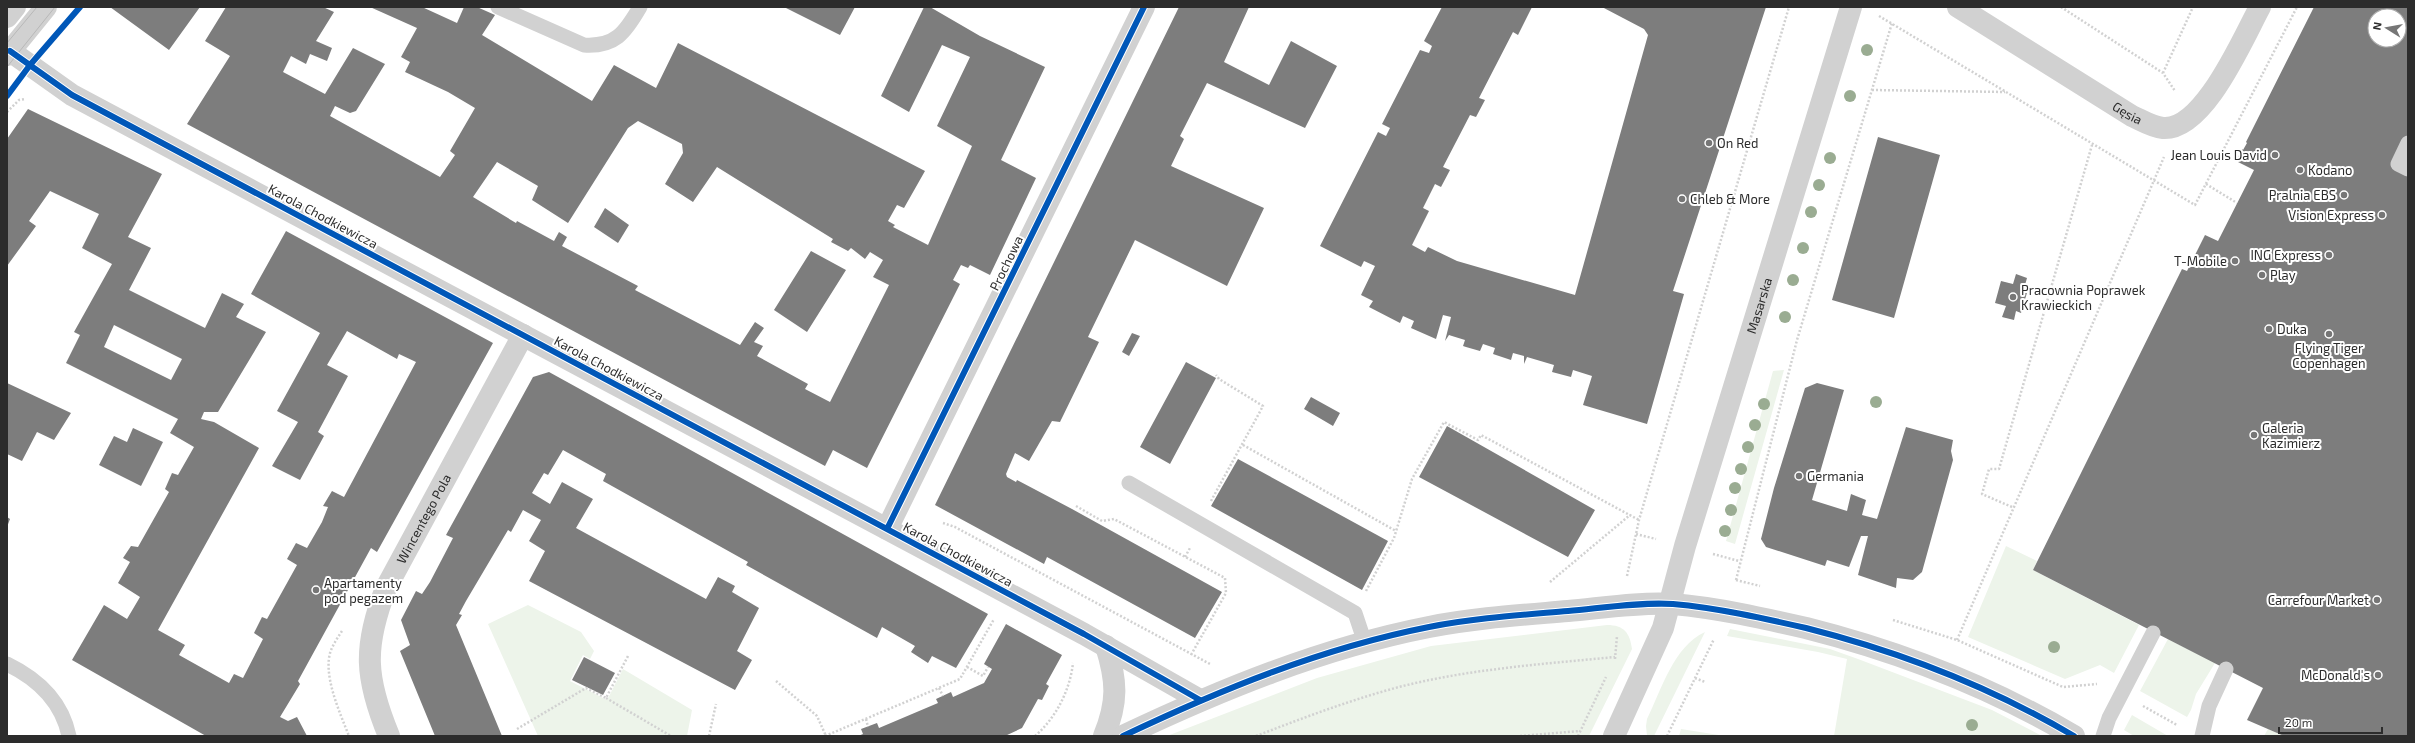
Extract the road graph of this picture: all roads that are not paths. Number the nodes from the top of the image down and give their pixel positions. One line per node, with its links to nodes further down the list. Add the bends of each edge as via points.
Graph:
1 (15, 7): 9 (street)
2 (46, 7): 10 (street)
3 (498, 7): 4 (lane, via 584,45 599,46 610,43 623,31)
4 (640, 7)
5 (1144, 7): 15 (street, Prochowa)
6 (1851, 7): 16 (street, Masarska, via 1685,546)
7 (1958, 7): 8 (street, Gęsia, via 2132,116 2163,128 2175,126 2190,118 2207,101)
8 (2260, 7)
9 (7, 17)
10 (9, 53): 13 (street, Karola Chodkiewicza, via 72,95)
11 (2408, 143): 12 (lane, via 2398,164)
12 (2408, 169)
13 (523, 335): 15 (street, Karola Chodkiewicza); 24 (street, Wincentego Pola, via 386,588 375,616 369,648 370,677 376,705)
14 (1129, 483): 18 (lane, via 1355,613)
15 (887, 529): 19 (street, Karola Chodkiewicza)
16 (1670, 604): 18 (street, via 1429,627); 27 (street, Masarska, via 1663,628); 28 (street, via 1726,610 1887,651 1984,688)
17 (2153, 632): 29 (lane)
18 (1365, 643): 22 (street, via 1329,653)
19 (1106, 646): 22 (street, Karola Chodkiewicza); 25 (street, via 1115,680 1111,720)
20 (7, 664): 23 (lane, via 32,678 48,693 61,711)
21 (2226, 669): 30 (lane, via 2209,706)
22 (1200, 700): 26 (street)
23 (69, 736)
24 (389, 736)
25 (1104, 736)
26 (1123, 736)
27 (1614, 736)
28 (2074, 736)
29 (2102, 736)
30 (2202, 736)

